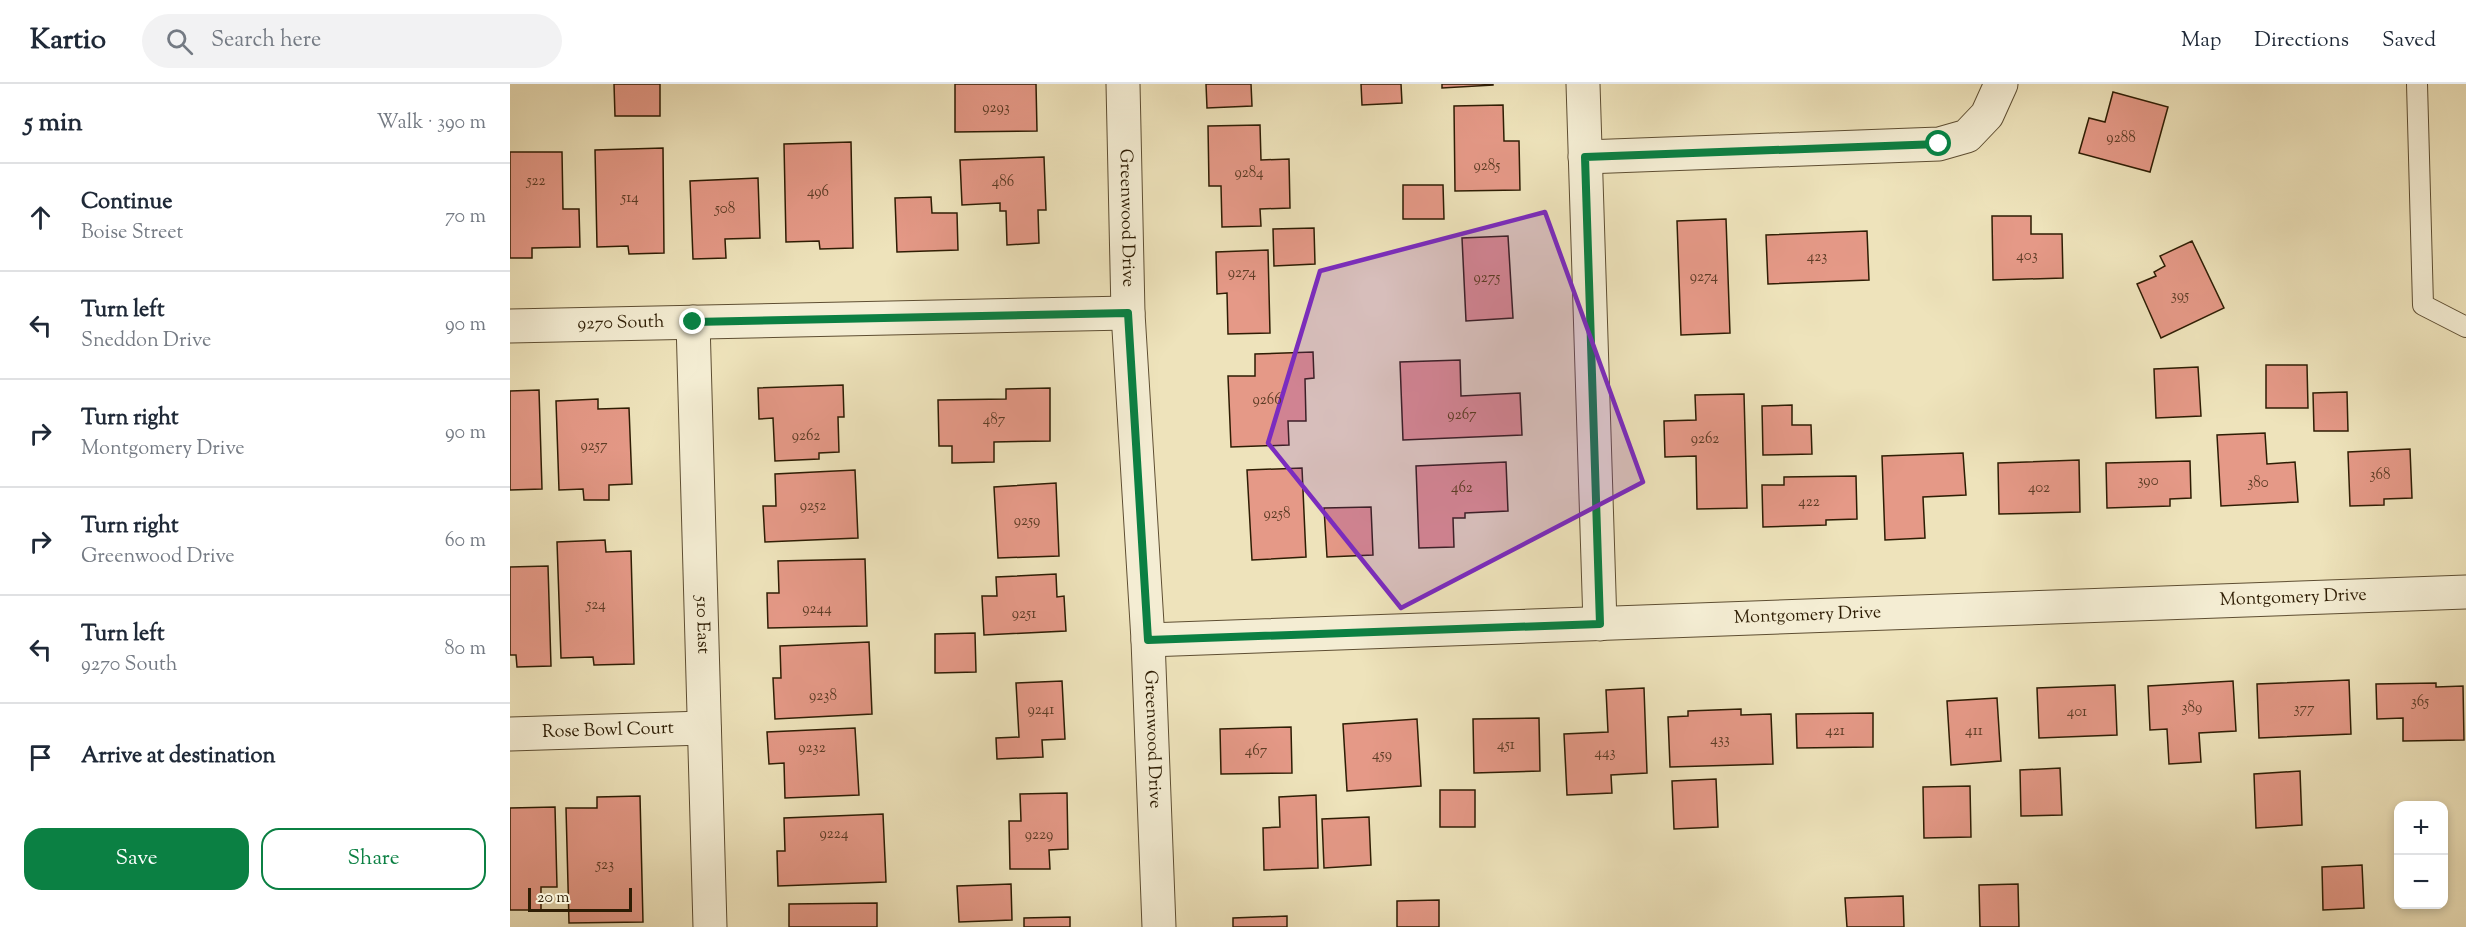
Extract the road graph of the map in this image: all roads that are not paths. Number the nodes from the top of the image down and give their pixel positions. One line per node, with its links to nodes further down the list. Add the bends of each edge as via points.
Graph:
1 (1123, 84): 6 (street, Greenwood Drive)
2 (1583, 84): 5 (street)
3 (2001, 84): 5 (street, via 1987,115 1967,136 1939,144)
4 (2417, 84): 9 (lane, via 2423,305)
5 (1585, 157): 11 (street)
6 (1128, 313): 7 (street, 9270 South); 12 (street, Greenwood Drive)
7 (693, 322): 8 (street, 9270 South); 13 (street, 510 East)
8 (510, 326)
9 (2466, 327)
10 (2466, 592): 11 (street, Montgomery Drive)
11 (1600, 624): 12 (street, Montgomery Drive)
12 (1148, 640): 16 (street, Greenwood Drive)
13 (704, 728): 14 (street, Rose Bowl Court); 15 (street, 510 East)
14 (510, 734)
15 (710, 927)
16 (1159, 927)

